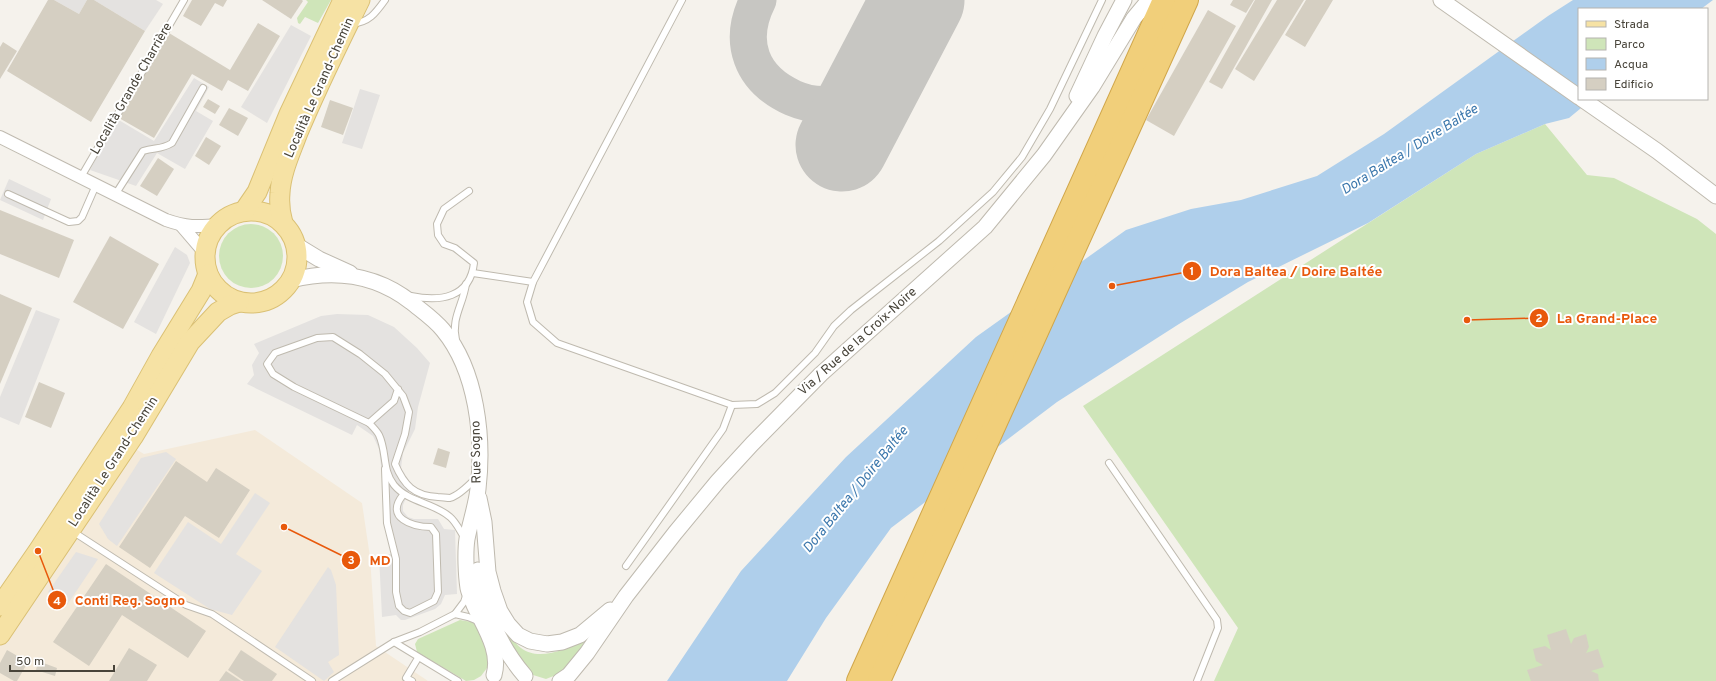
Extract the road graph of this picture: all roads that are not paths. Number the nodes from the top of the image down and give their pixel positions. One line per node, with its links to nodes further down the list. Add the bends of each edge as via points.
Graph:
1 (184, 0): 18 (lane, Località Grande Charrière)
2 (343, 0): 24 (main road, Località Le Grand-Chemin, via 289,114 257,192)
3 (360, 0): 12 (main road, Località Le Grand-Chemin)
4 (385, 0): 12 (lane, via 376,13 363,23)
5 (682, 0): 34 (lane)
6 (1102, 0): 40 (lane, via 1046,116 1022,157 993,192 939,241 851,310 775,393 756,404)
7 (1124, 0): 16 (street, Via / Rue de la Croix-Noire)
8 (1148, 0): 16 (street, Via / Rue de la Croix-Noire)
9 (1164, 0): 67 (highway)
10 (1187, 0): 68 (highway)
11 (1441, 0): 14 (street)
12 (348, 24): 25 (main road, Località Le Grand-Chemin, via 288,157 280,193 279,208)
13 (203, 88): 22 (lane, via 172,143 164,148 143,151)
14 (1578, 96)
15 (1583, 100): 23 (street)
16 (1064, 127): 49 (street, Via / Rue de la Croix-Noire, via 985,227 821,374 718,481)
17 (0, 137): 18 (street)
18 (80, 177): 19 (street)
19 (96, 185): 21 (lane, via 82,217 78,221 70,222); 22 (street)
20 (469, 191): 30 (lane, via 444,209 437,224 438,235 444,244 455,248 474,263)
21 (8, 194)
22 (115, 195): 26 (street)
23 (1716, 196)
24 (244, 211): 25 (main road, Località Le Grand-Chemin, via 264,212); 27 (main road, Località Le Grand-Chemin)
25 (283, 223): 28 (main road, Località Le Grand-Chemin)
26 (181, 225): 27 (street); 29 (street)
27 (218, 225): 29 (main road, Località Le Grand-Chemin, via 210,236)
28 (296, 245): 32 (street, Rue Sogno, via 318,259); 33 (main road, Località Le Grand-Chemin, via 297,262)
29 (205, 253): 31 (main road, Località Le Grand-Chemin)
30 (473, 273): 34 (lane); 35 (lane)
31 (208, 274): 37 (main road, Località Le Grand-Chemin, via 222,293); 53 (main road, Località Le Grand-Chemin, via 201,291 132,408)
32 (358, 276): 33 (street, Rue Sogno, via 315,276); 36 (street, Rue Sogno, via 381,283)
33 (291, 280): 37 (main road, Località Le Grand-Chemin, via 283,290 267,301)
34 (533, 282): 40 (lane, via 527,302 533,322 557,343)
35 (466, 284): 36 (lane, via 451,296 440,299); 38 (lane, via 456,314 454,330)
36 (401, 294): 38 (street, Rue Sogno, via 443,330)
37 (239, 302): 47 (main road, Località Le Grand-Chemin, via 218,312 190,342 133,437)
38 (460, 356): 44 (street, Rue Sogno, via 476,406 479,436)
39 (398, 389): 41 (lane, via 394,401); 41 (lane, via 380,370 333,337 317,338 275,353 267,364 273,374 294,387); 44 (lane, via 409,412 395,464 402,480 415,492 431,497 450,498)
40 (732, 405): 50 (lane, via 723,429)
41 (369, 423): 43 (lane, via 379,434)
42 (1109, 463): 69 (lane, via 1217,620 1218,628)
43 (385, 469): 45 (lane); 45 (lane, via 387,523 396,558 398,606 410,613 434,602 438,592 436,534 431,527 419,527 402,520 397,505)
44 (478, 483): 46 (street); 48 (street, Rue Sogno)
45 (403, 495): 48 (lane, via 450,517)
46 (480, 504): 52 (street, via 488,572 493,591 500,611 518,636 547,644 562,642 580,635); 60 (street, via 476,555 483,595 512,661)
47 (70, 531): 56 (main road, Località Le Grand-Chemin); 61 (lane, via 186,605 212,614)
48 (467, 541): 51 (street, Rue Sogno)
49 (654, 560): 52 (street, Via / Rue de la Croix-Noire); 66 (street, Via / Rue de la Croix-Noire)
50 (626, 566)
51 (468, 589): 54 (lane, via 464,602); 55 (street, Rue Sogno)
52 (626, 596): 65 (street, Via / Rue de la Croix-Noire, via 587,653 569,675)
53 (0, 606)
54 (455, 614): 55 (lane); 57 (lane)
55 (482, 623): 59 (street, Rue Sogno, via 495,652 497,665)
56 (0, 634)
57 (394, 642): 58 (lane); 62 (lane)
58 (418, 658): 63 (lane, via 406,678); 64 (lane)
59 (490, 678): 60 (street, via 509,672)
60 (529, 678)
61 (312, 681)
62 (332, 681)
63 (412, 681)
64 (458, 681)
65 (560, 681)
66 (576, 681)
67 (858, 681)
68 (879, 681)
69 (1197, 681)

